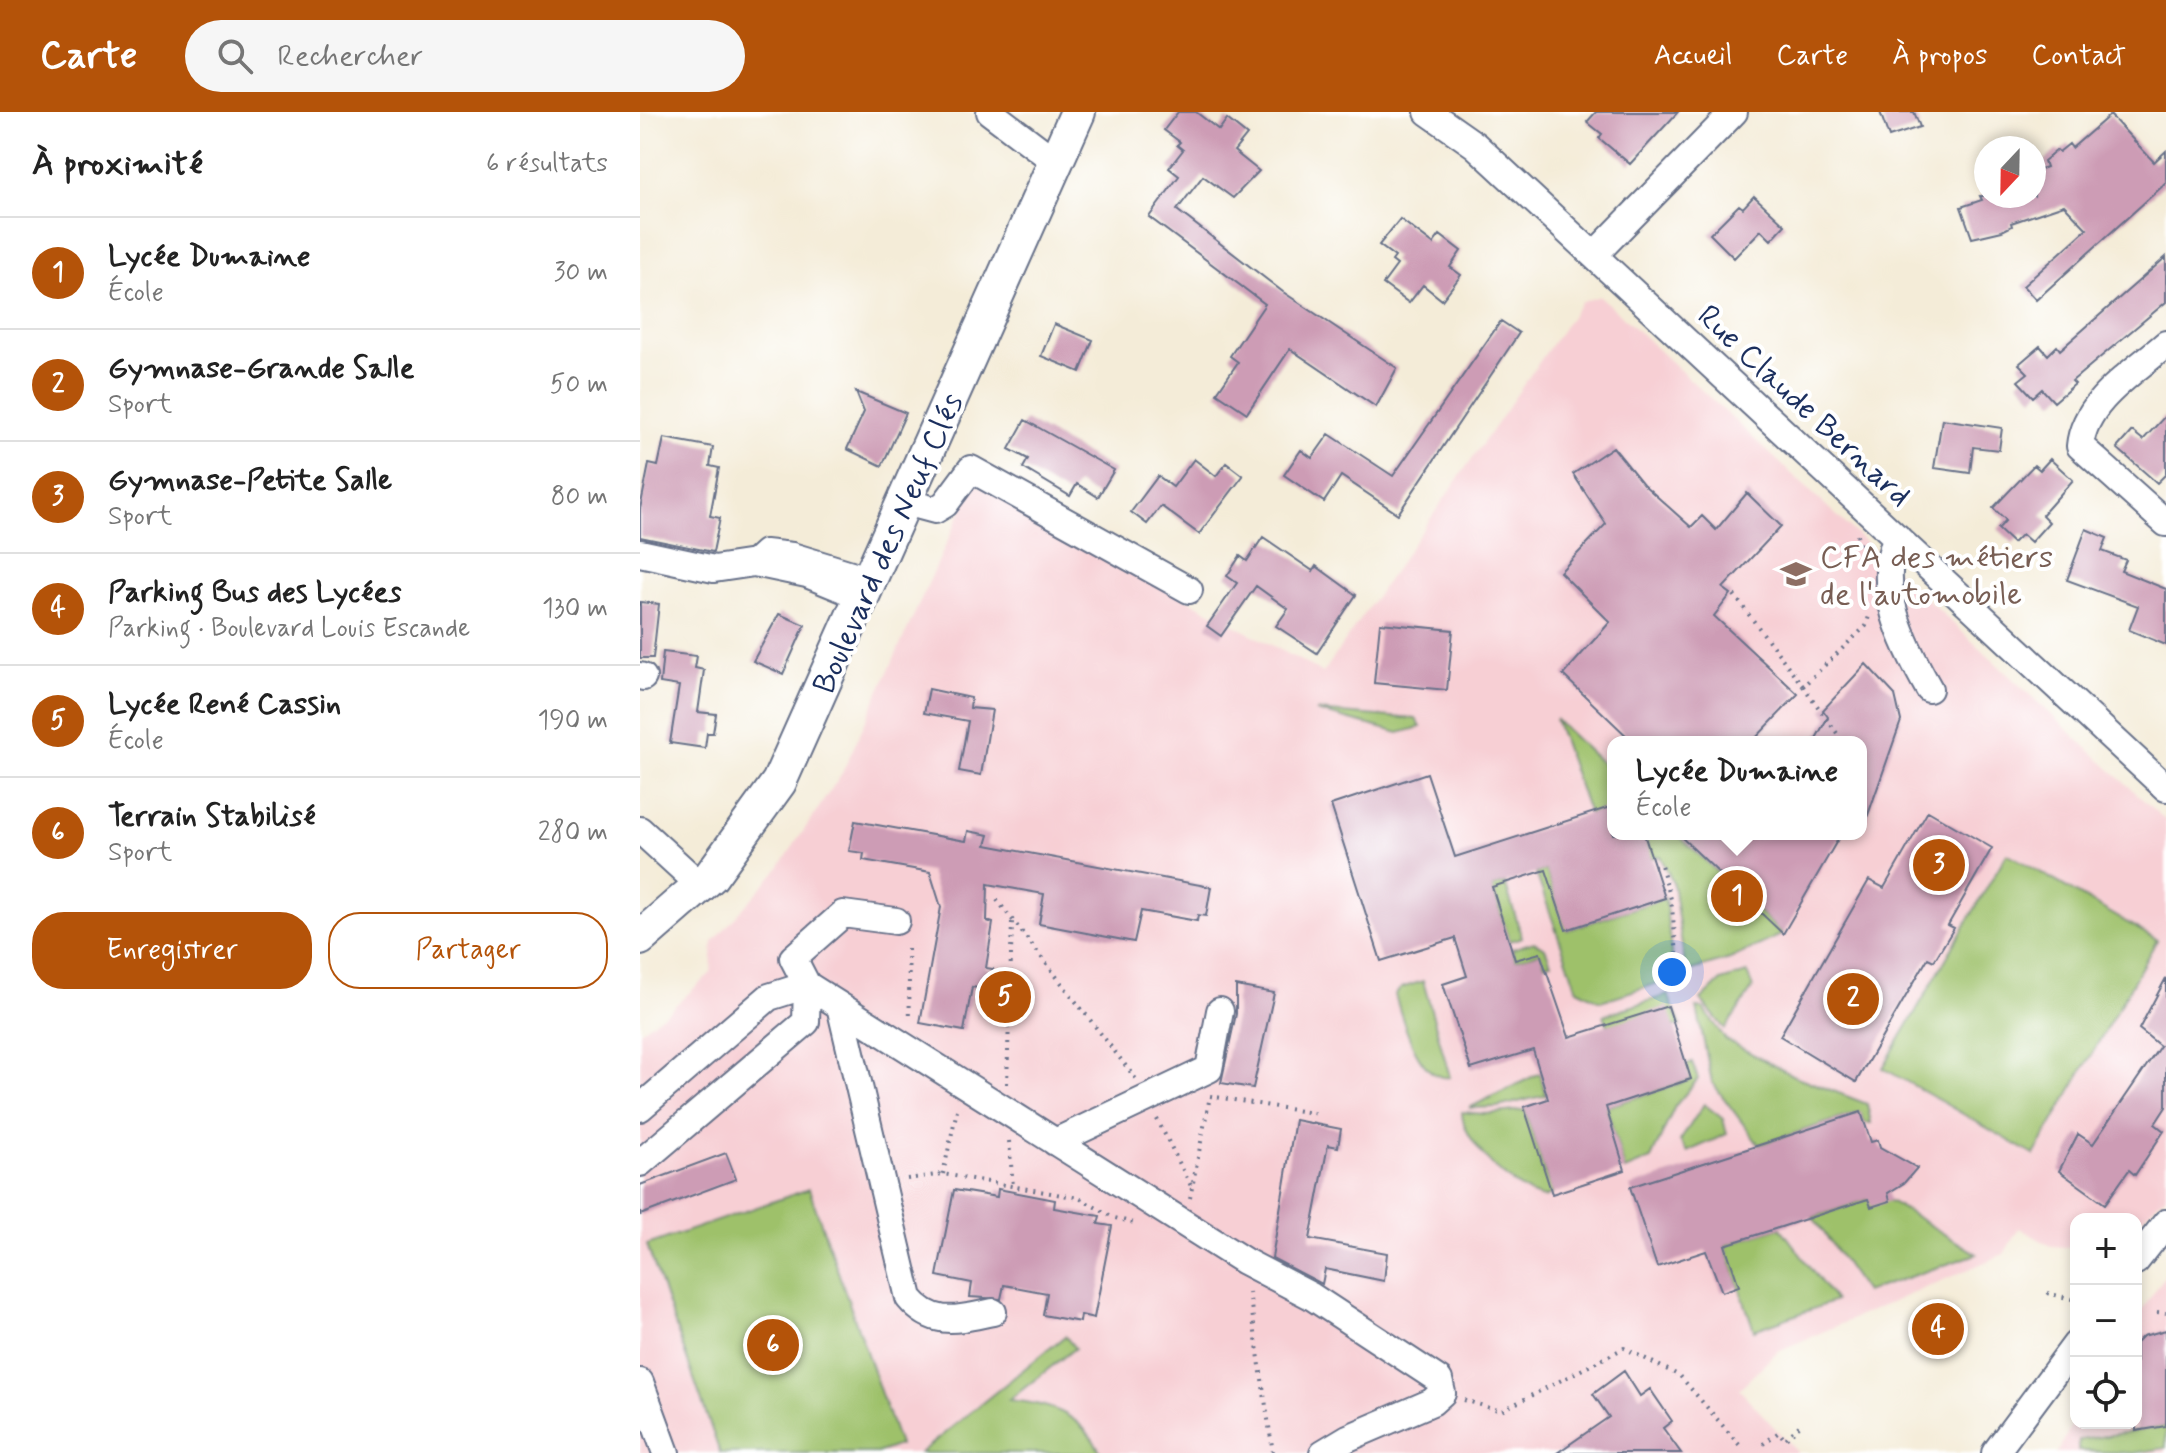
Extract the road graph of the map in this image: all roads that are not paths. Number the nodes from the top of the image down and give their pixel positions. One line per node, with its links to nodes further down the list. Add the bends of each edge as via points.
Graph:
1 (990, 112): 5 (street)
2 (1078, 112): 5 (main road, Boulevard des Neuf Clés)
3 (1428, 112): 6 (street, Rue Claude Bernard, via 1475,145)
4 (1734, 112): 6 (street)
5 (1056, 162): 8 (main road, Boulevard des Neuf Clés)
6 (1594, 255): 10 (street, Rue Claude Bernard)
7 (2166, 344): 9 (street, via 2092,409 2080,446)
8 (905, 502): 12 (main road, Boulevard des Neuf Clés); 13 (street, via 935,510 971,469)
9 (2166, 523)
10 (1897, 537): 14 (street, via 1889,554 1889,589 1904,645); 15 (street, Rue Claude Bernard)
11 (640, 553): 12 (street, via 714,569 754,563 765,553 792,556)
12 (867, 589): 17 (main road, Boulevard des Neuf Clés, via 779,782)
13 (1189, 590)
14 (1929, 689)
15 (2166, 788)
16 (640, 830): 17 (street)
17 (700, 885): 19 (main road, Boulevard des Neuf Clés)
18 (896, 921): 20 (street, via 843,914 793,958)
19 (640, 938)
20 (807, 985): 21 (street); 23 (street, via 769,997); 25 (street, via 806,1022)
21 (840, 1006): 24 (street); 28 (street, via 909,1298 923,1314 952,1320)
22 (1220, 1011): 24 (street, via 1209,1069)
23 (640, 1108)
24 (1055, 1142): 32 (street, via 1439,1380 1442,1393 1432,1402)
25 (640, 1163)
26 (2166, 1223): 27 (street)
27 (2142, 1253)
28 (993, 1312)
29 (2070, 1352): 33 (street)
30 (640, 1382): 31 (street)
31 (666, 1453)
32 (1323, 1453)
33 (1995, 1453)

